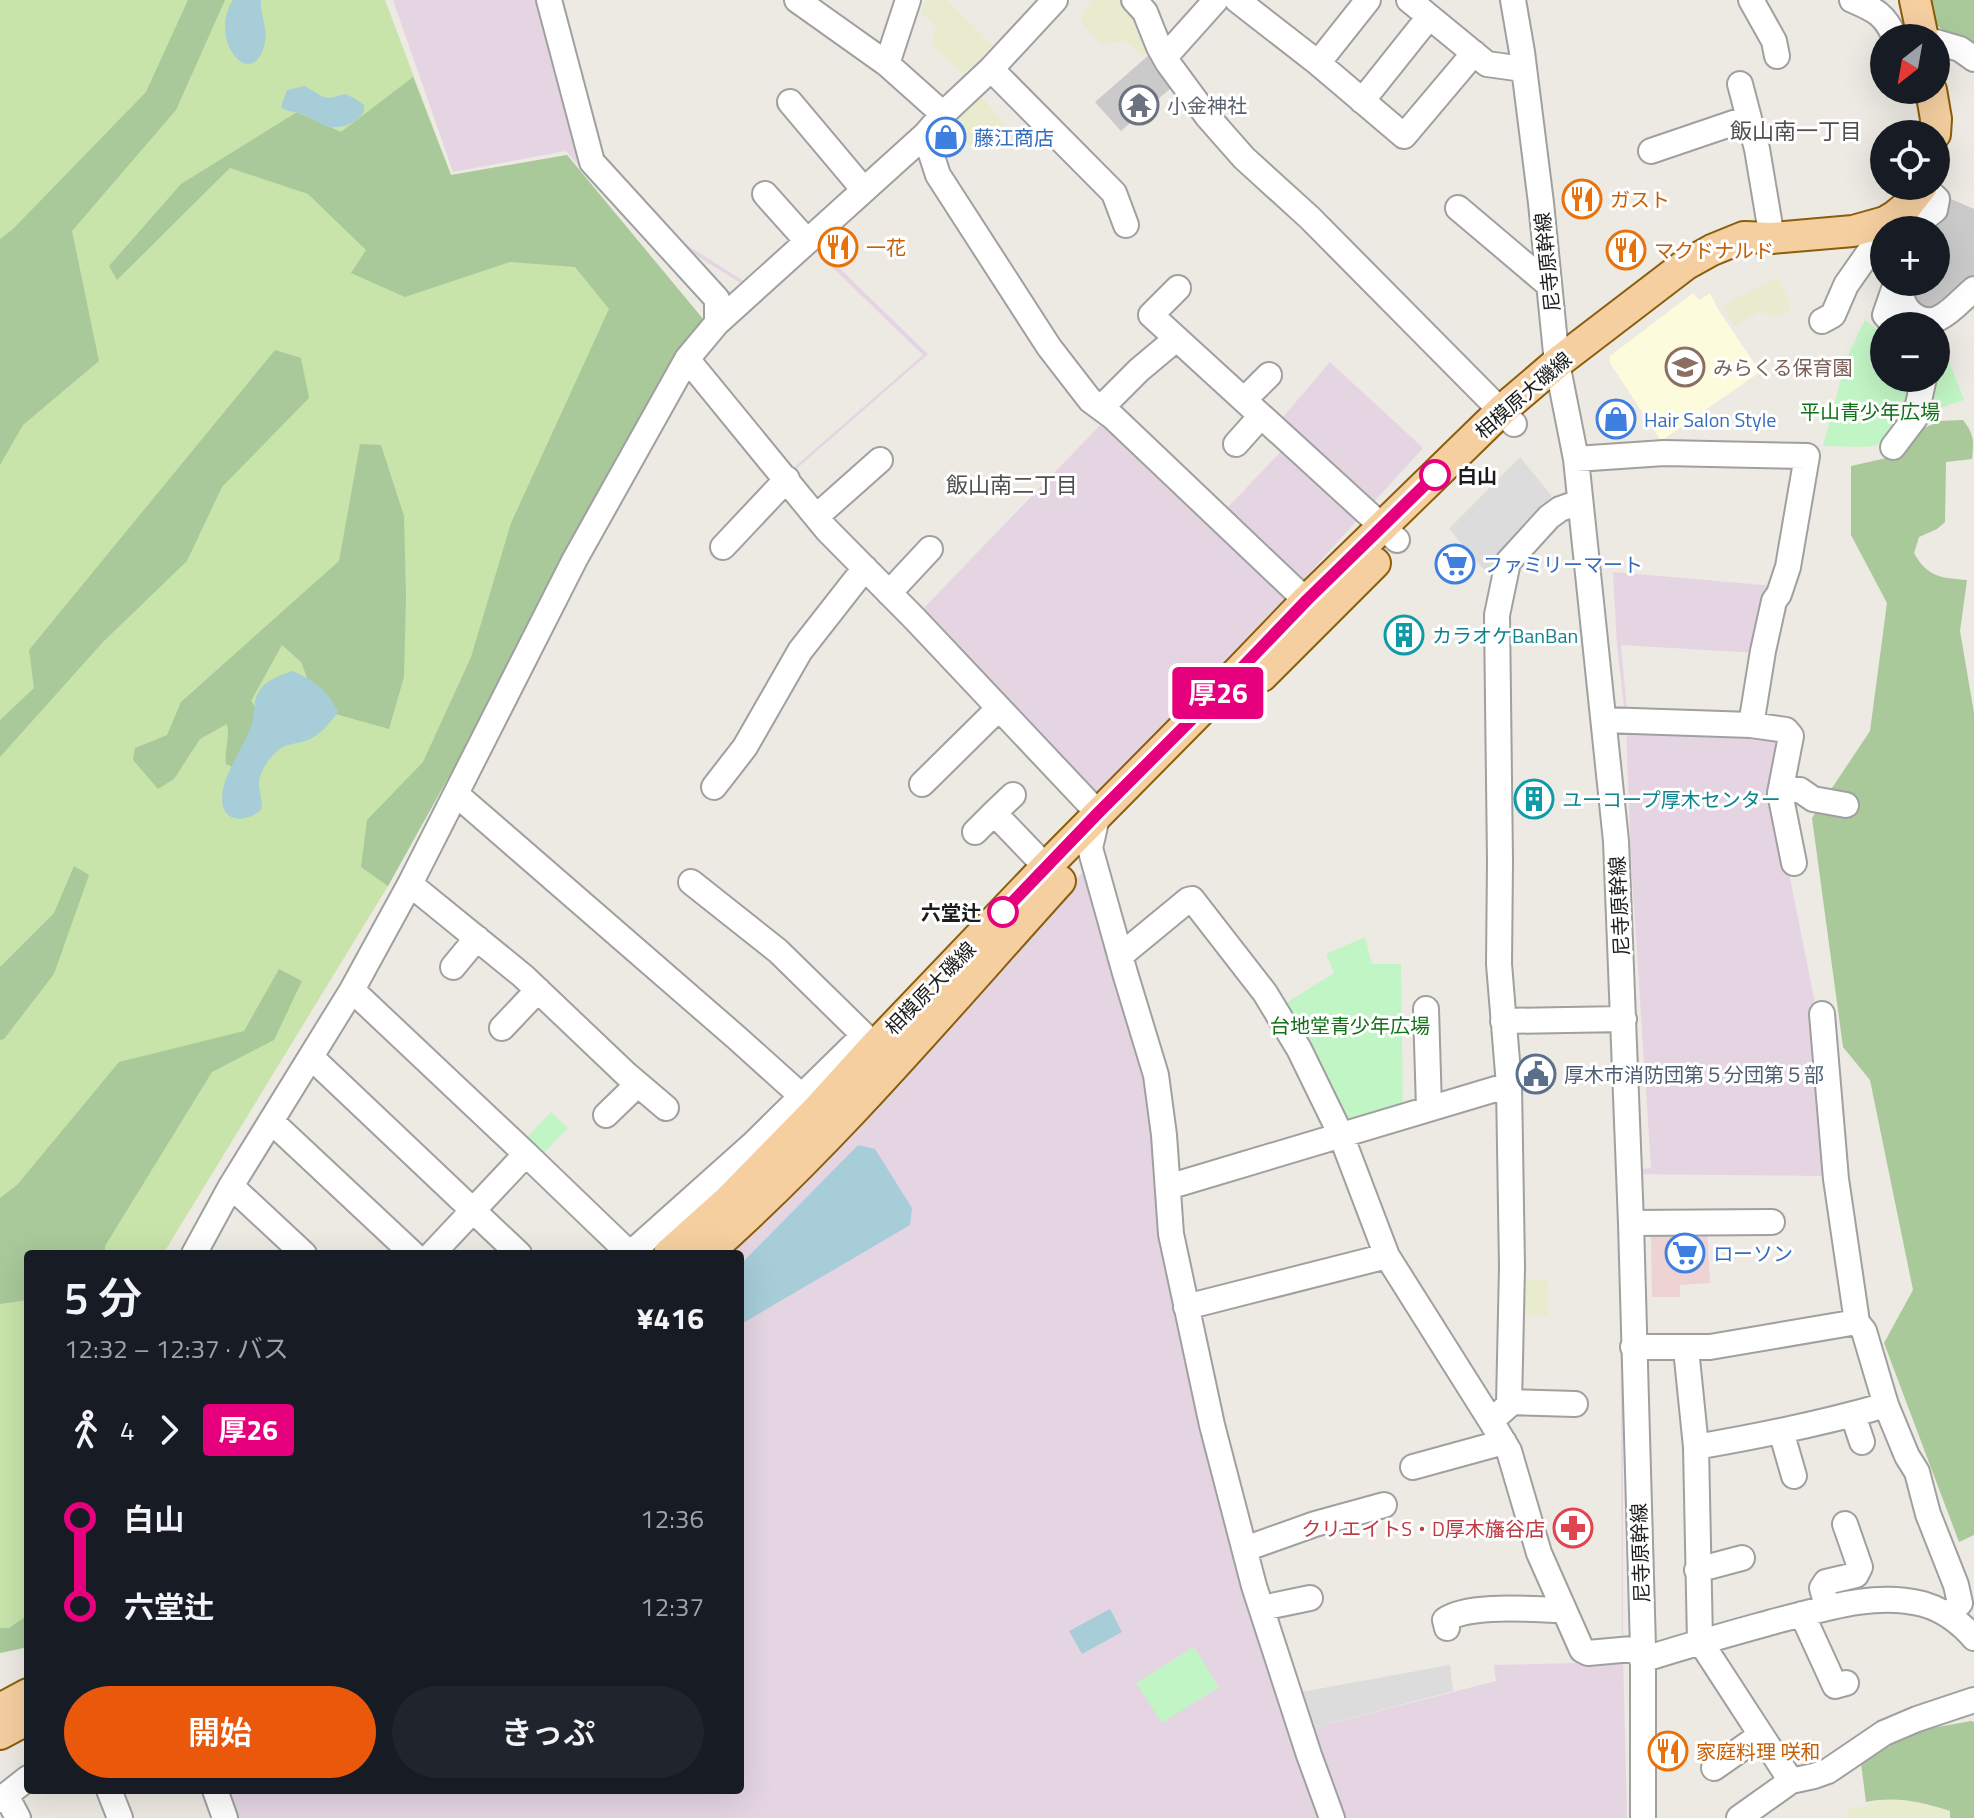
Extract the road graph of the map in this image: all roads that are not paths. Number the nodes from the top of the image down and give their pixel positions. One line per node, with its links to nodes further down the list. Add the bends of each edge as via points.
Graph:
1 (549, 0): 48 (street, via 592,162 717,299)
2 (797, 0): 23 (street)
3 (908, 0): 23 (street)
4 (1055, 0): 24 (street)
5 (1134, 0): 20 (street)
6 (1216, 0): 20 (street)
7 (1237, 0): 22 (street)
8 (1368, 0): 22 (street)
9 (1409, 0): 14 (street)
10 (1513, 0): 25 (street, 尼寺原幹線)
11 (1751, 0): 17 (street)
12 (1852, 0): 15 (street)
13 (1915, 0): 16 (main road)
14 (1429, 17): 19 (street); 27 (street)
15 (1889, 24)
16 (1920, 24)
17 (1779, 45)
18 (1950, 46): 21 (street)
19 (1474, 53): 25 (street, via 1492,66); 27 (street, via 1404,136)
20 (1165, 57): 56 (street, via 1244,158)
21 (1974, 59)
22 (1318, 63): 27 (street)
23 (887, 64): 28 (street)
24 (991, 69): 28 (street); 38 (street, via 1114,193)
25 (1523, 69): 43 (street, 尼寺原幹線)
26 (1740, 84): 30 (street)
27 (1362, 101)
28 (943, 114): 31 (street)
29 (796, 117): 33 (street)
30 (1748, 118): 32 (street); 40 (street)
31 (925, 135): 33 (street); 54 (street, via 938,175 1016,296 1057,358)
32 (1651, 151)
33 (864, 190): 41 (street)
34 (765, 194): 41 (street)
35 (1911, 200): 37 (main road, 相模原大磯線)
36 (1458, 208): 43 (street)
37 (1895, 216)
38 (1128, 223)
39 (1870, 229): 40 (main road, 相模原大磯線)
40 (1772, 238): 51 (main road, 相模原大磯線, via 1686,280)
41 (807, 241): 48 (street)
42 (1870, 251): 47 (street, via 1846,285)
43 (1549, 285): 51 (street, 尼寺原幹線)
44 (1178, 288): 49 (street, via 1142,322)
45 (1974, 289): 46 (street, via 1929,321 1911,314)
46 (1901, 296)
47 (1833, 319)
48 (717, 323): 50 (street)
49 (1176, 339): 54 (street); 55 (street)
50 (687, 359): 61 (street); 76 (street, via 575,559)
51 (1558, 372): 56 (main road, 相模原大磯線); 59 (street, 尼寺原幹線)
52 (1269, 375): 55 (street)
53 (1921, 392): 58 (street, via 1915,418)
54 (1101, 408): 69 (street)
55 (1253, 408): 57 (street); 64 (street)
56 (1508, 417): 64 (main road, 相模原大磯線)
57 (1236, 444)
58 (1893, 447)
59 (1576, 459): 62 (street, 尼寺原幹線); 72 (street, via 1664,453 1807,456 1788,567 1774,601)
60 (875, 470): 63 (street)
61 (787, 479): 63 (street); 65 (street)
62 (1580, 502): 71 (street, 尼寺原幹線); 95 (street, via 1549,517 1508,562 1497,615)
63 (817, 516): 67 (street)
64 (1390, 533): 69 (main road, 相模原大磯線)
65 (727, 548)
66 (930, 549): 68 (street)
67 (865, 568): 68 (street); 73 (street, via 800,651)
68 (889, 593): 70 (street)
69 (1314, 608): 80 (main road, 相模原大磯線, via 1208,703); 82 (main road, 相模原大磯線)
70 (999, 708): 74 (street); 80 (street)
71 (1604, 720): 72 (street); 93 (street, 尼寺原幹線)
72 (1751, 725): 75 (street, via 1786,730 1791,736)
73 (725, 780)
74 (922, 784)
75 (1781, 789): 78 (street); 83 (street)
76 (456, 794): 85 (street); 101 (street)
77 (1013, 795): 79 (street)
78 (1846, 805)
79 (994, 813): 81 (street); 84 (street)
80 (1098, 813): 82 (street); 84 (main road, 相模原大磯線)
81 (975, 832)
82 (1090, 848): 88 (street); 97 (main road, 相模原大磯線)
83 (1794, 863)
84 (1046, 867): 97 (main road, 相模原大磯線)
85 (410, 884): 87 (street); 90 (street)
86 (697, 894): 97 (street, via 778,951)
87 (477, 938): 89 (street); 91 (street)
88 (1120, 956): 106 (street, via 1192,899 1265,993); 109 (street, via 1156,1075)
89 (453, 967)
90 (352, 990): 98 (street); 107 (street)
91 (538, 990): 96 (street); 99 (street)
92 (1822, 1014): 124 (street, via 1836,1179)
93 (1624, 1019): 95 (street); 112 (street, 尼寺原幹線)
94 (1421, 1021): 103 (street)
95 (1503, 1021): 100 (street)
96 (502, 1028)
97 (878, 1048): 101 (main road, 相模原大磯線); 121 (main road, 相模原大磯線, via 838,1125)
98 (311, 1057): 105 (street); 110 (street)
99 (638, 1084): 102 (street); 104 (street)
100 (1509, 1085): 103 (street); 127 (street)
101 (810, 1104): 119 (street, via 752,1145); 120 (main road, 相模原大磯線, via 728,1201)
102 (666, 1108)
103 (1429, 1108): 106 (street)
104 (606, 1115)
105 (271, 1121): 108 (street); 115 (street)
106 (1341, 1135): 109 (street); 122 (street)
107 (526, 1154): 110 (street); 118 (street)
108 (231, 1186): 113 (street); 114 (street)
109 (1168, 1187): 123 (street, via 1171,1234)
110 (473, 1211): 116 (street); 117 (street)
111 (1772, 1222): 112 (street)
112 (1631, 1223): 125 (street, 尼寺原幹線)
113 (197, 1250)
114 (300, 1250)
115 (409, 1250)
116 (436, 1250)
117 (515, 1250)
118 (626, 1250)
119 (634, 1250)
120 (673, 1250)
121 (710, 1250)
122 (1387, 1256): 123 (street); 131 (street)
123 (1186, 1307): 140 (street)
124 (1857, 1322): 126 (street); 129 (street)
125 (1633, 1347): 126 (street); 152 (street, 尼寺原幹線)
126 (1686, 1349): 135 (street)
127 (1509, 1402): 128 (street); 131 (street)
128 (1575, 1404)
129 (1886, 1405): 130 (street); 148 (street, via 1917,1472 1956,1585 1960,1603)
130 (1853, 1415): 132 (street); 134 (street)
131 (1491, 1421): 133 (street)
132 (1781, 1431): 135 (street); 137 (street)
133 (1504, 1442): 136 (street); 146 (street)
134 (1862, 1442)
135 (1696, 1447): 142 (street, via 1703,1515)
136 (1413, 1467)
137 (1794, 1476)
138 (1384, 1505): 140 (street, via 1329,1530)
139 (1843, 1531): 144 (street, via 1860,1567 1856,1575 1826,1582 1822,1588)
140 (1245, 1549): 145 (street)
141 (1742, 1558): 142 (street)
142 (1697, 1570): 151 (street)
143 (1310, 1598): 145 (street)
144 (1827, 1607): 147 (street); 148 (street, via 1890,1600 1924,1604)
145 (1262, 1608): 169 (street)
146 (1563, 1609): 149 (street, via 1454,1614 1445,1620); 152 (street, via 1582,1650)
147 (1802, 1614): 151 (street); 153 (street, via 1835,1686)
148 (1948, 1615): 150 (street)
149 (1447, 1628)
150 (1974, 1638)
151 (1700, 1641): 152 (street); 159 (street)
152 (1643, 1654): 170 (street, 尼寺原幹線)
153 (1846, 1683)
154 (24, 1696): 156 (main road)
155 (1974, 1700): 162 (street, via 1895,1728 1828,1771)
156 (0, 1709)
157 (24, 1721): 158 (main road)
158 (0, 1734)
159 (1761, 1735): 160 (street); 162 (street)
160 (1721, 1758)
161 (24, 1781): 165 (street)
162 (1791, 1781): 171 (street)
163 (111, 1794): 167 (street)
164 (216, 1794): 168 (street)
165 (3, 1797): 166 (street)
166 (18, 1818)
167 (120, 1818)
168 (225, 1818)
169 (1332, 1818)
170 (1643, 1818)
171 (1739, 1818)

